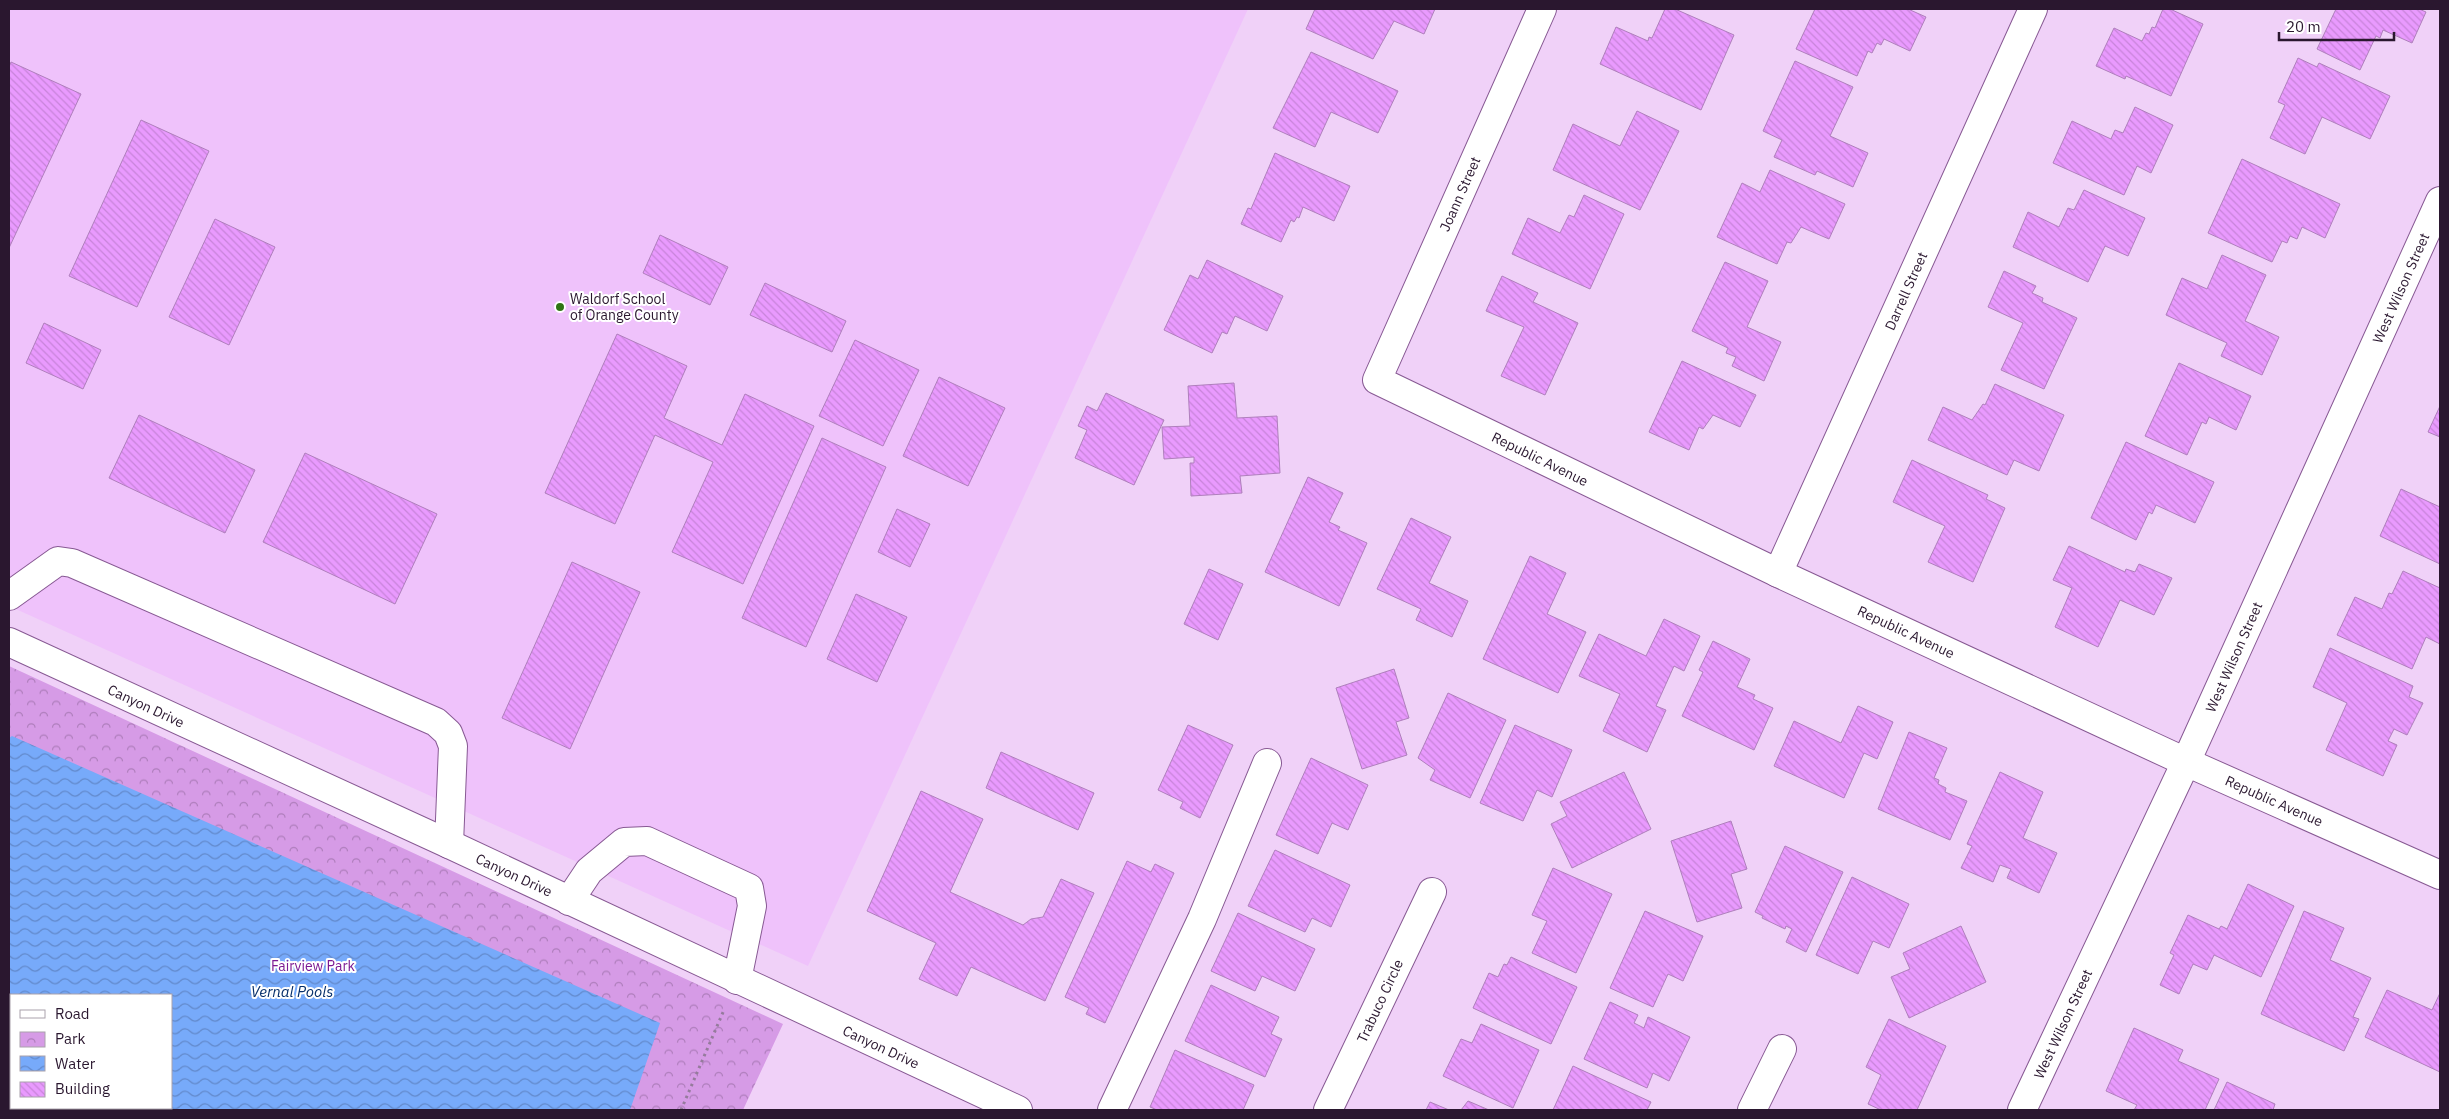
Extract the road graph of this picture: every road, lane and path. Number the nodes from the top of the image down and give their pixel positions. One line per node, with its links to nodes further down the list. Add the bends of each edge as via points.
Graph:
1 (1542, 9): 4 (street, Joann Street)
2 (2033, 9): 5 (street, Darrell Street)
3 (2440, 201): 8 (street, West Wilson Street)
4 (1377, 380): 5 (street, Republic Avenue)
5 (1778, 573): 8 (street, Republic Avenue)
6 (9, 596): 10 (street, via 58,561 72,563 436,722 448,733 453,746)
7 (9, 642): 10 (street, Canyon Drive)
8 (2186, 762): 11 (street, Republic Avenue); 22 (street, West Wilson Street)
9 (1267, 763): 19 (street, via 1202,919)
10 (449, 844): 13 (street, Canyon Drive)
11 (2440, 875)
12 (1432, 892): 20 (street, Trabuco Circle)
13 (569, 901): 14 (street, Canyon Drive); 14 (street, via 589,871 624,842 647,841 749,888 752,906)
14 (737, 980): 16 (street, Canyon Drive); 17 (path)
15 (1782, 1049): 21 (street)
16 (977, 1102): 18 (street, Canyon Drive)
17 (681, 1110)
18 (1018, 1110)
19 (1112, 1110)
20 (1328, 1110)
21 (1752, 1110)
22 (2022, 1110)

